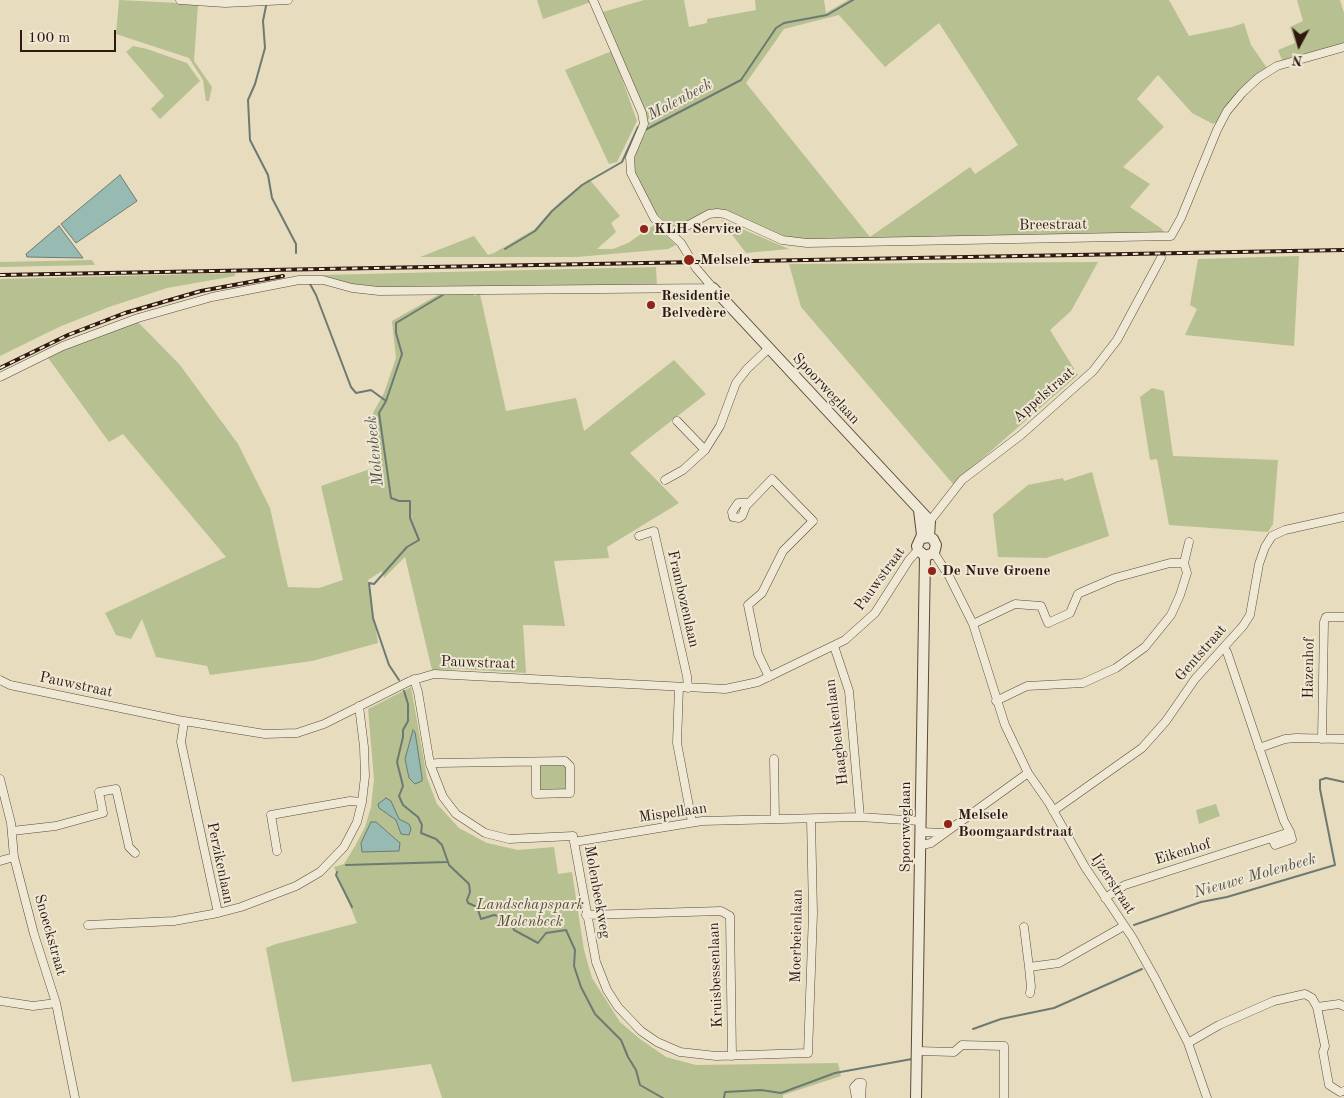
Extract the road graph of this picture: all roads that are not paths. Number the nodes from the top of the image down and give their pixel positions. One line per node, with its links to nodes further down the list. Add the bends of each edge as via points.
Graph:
1 (180, 0): 2 (street, via 243,3)
2 (288, 0)
3 (594, 0): 5 (street, Spoorweglaan, via 642,113 644,124 630,157 631,173 654,218)
4 (1344, 47): 5 (street, Breestraat, via 1277,66 1262,74 1242,92 1217,130 1171,236 801,243 782,240 717,213)
5 (672, 234): 7 (street, Spoorweglaan, via 682,243)
6 (1161, 258): 16 (street, Appelstraat, via 1117,340 1093,371 1021,435 962,480)
7 (713, 288): 8 (street, Spoorweglaan); 9 (street, via 363,291 323,280 299,280 212,297 138,318 63,346)
8 (768, 349): 11 (street, via 736,383 720,426); 14 (street, Spoorweglaan)
9 (0, 377)
10 (677, 421): 11 (street)
11 (705, 450): 12 (street, via 683,470)
12 (665, 480)
13 (748, 503): 28 (street, via 772,479 813,521 783,551 762,592 748,605 758,654)
14 (919, 510): 16 (street, Spoorweglaan); 18 (street, Spoorweglaan)
15 (1344, 517): 25 (street, Gentstraat, via 1272,536 1255,575 1250,615)
16 (930, 521): 18 (street)
17 (639, 536): 32 (street, Frambozenlaan, via 654,531)
18 (925, 538): 20 (street, Spoorweglaan, via 917,546); 20 (street, Spoorweglaan, via 936,545)
19 (1190, 542): 21 (street)
20 (926, 553): 23 (street, Ijzerstraat, via 949,576); 24 (street, Pauwstraat, via 909,560 875,613); 51 (street, Spoorweglaan)
21 (1184, 563): 23 (street, via 1170,563 1115,578 1082,592 1070,613 1048,623 1041,606 1015,604); 33 (street, via 1187,573 1171,615 1145,647 1129,659 1083,683 1027,686)
22 (1344, 617): 36 (street, Hazenhof, via 1326,618 1324,622)
23 (973, 624): 33 (street, Ijzerstraat)
24 (834, 646): 28 (street, Pauwstraat); 48 (street, Haagbeukenlaan, via 849,690)
25 (1223, 648): 26 (street, Gentstraat); 27 (street, Eikenhof)
26 (1217, 655): 27 (street); 46 (street, Gentstraat, via 1195,679 1156,735)
27 (1231, 665): 38 (street, Eikenhof)
28 (769, 677): 32 (street, Pauwstraat, via 742,687)
29 (0, 680): 35 (street, Pauwstraat, via 19,687)
30 (414, 680): 31 (street, Pauwstraat, via 434,674 456,674); 34 (street, Pauwstraat); 41 (street, Molenbeekweg)
31 (679, 687): 32 (street, Pauwstraat); 52 (street, via 677,743)
32 (688, 688)
33 (996, 700): 42 (street, Ijzerstraat)
34 (359, 706): 35 (street, Pauwstraat, via 324,724 297,733 265,734); 44 (street, via 364,747)
35 (184, 722): 63 (street, Perzikenlaan, via 180,742)
36 (1322, 738): 37 (street); 38 (street, via 1285,739)
37 (1344, 739)
38 (1259, 748): 62 (street, Eikenhof, via 1290,832 1125,885)
39 (774, 759): 49 (street)
40 (536, 762): 40 (street, via 565,761 570,766 570,793 536,797); 41 (street)
41 (430, 764): 56 (street, Molenbeekweg, via 443,796 456,814 485,833 509,839 573,836)
42 (1028, 773): 46 (street, Ijzerstraat); 55 (street)
43 (0, 779): 53 (street, Snoeckstraat)
44 (362, 802): 58 (street, via 272,815); 63 (street, via 357,822 344,847 320,872 296,886)
45 (120, 810): 47 (street); 47 (street, via 116,789 99,792); 59 (street, via 129,847)
46 (1053, 811): 62 (street, Ijzerstraat)
47 (104, 813): 53 (street, via 60,825)
48 (860, 817): 50 (street, Mispellaan); 51 (street, Mispellaan)
49 (775, 819): 50 (street, Mispellaan); 52 (street, Mispellaan)
50 (811, 819): 76 (street, Moerbeienlaan, via 813,913)
51 (920, 820): 54 (street, Spoorweglaan)
52 (692, 822): 56 (street, Mispellaan)
53 (12, 831): 60 (street, Snoeckstraat)
54 (922, 832): 55 (street); 57 (street, Spoorweglaan)
55 (942, 833): 57 (street, via 931,843)
56 (574, 842): 64 (street, Molenbeekweg)
57 (922, 845): 75 (street, Spoorweglaan)
58 (277, 851)
59 (135, 853)
60 (14, 857): 61 (street); 71 (street, Snoeckstraat)
61 (0, 861)
62 (1105, 898): 66 (street, Ijzerstraat)
63 (218, 913): 65 (street, Perzikenlaan, via 165,922)
64 (586, 914): 77 (street, Molenbeekweg, via 601,977 618,1007 641,1031 680,1052); 77 (street, Kruisbessenlaan, via 721,911 730,916)
65 (88, 925)
66 (1124, 926): 68 (street, via 1059,963); 74 (street, Ijzerstraat)
67 (1024, 927): 68 (street)
68 (1029, 967): 69 (street)
69 (1030, 993)
70 (0, 1000): 71 (street, via 33,1006)
71 (56, 1003): 79 (street, Snoeckstraat)
72 (1344, 1006): 73 (street)
73 (1317, 1008): 74 (street, via 1309,996 1295,995 1238,1016); 78 (street, via 1329,1085)
74 (1188, 1043): 84 (street, Ijzerstraat)
75 (918, 1051): 82 (street, Spoorweglaan); 83 (street, via 954,1052 962,1045 1004,1046)
76 (808, 1053): 77 (street, Molenbeekweg)
77 (732, 1056)
78 (1344, 1091)
79 (75, 1098)
80 (856, 1098): 81 (street, via 854,1087 858,1082 862,1084)
81 (861, 1098)
82 (916, 1098)
83 (1004, 1098)
84 (1207, 1098)

